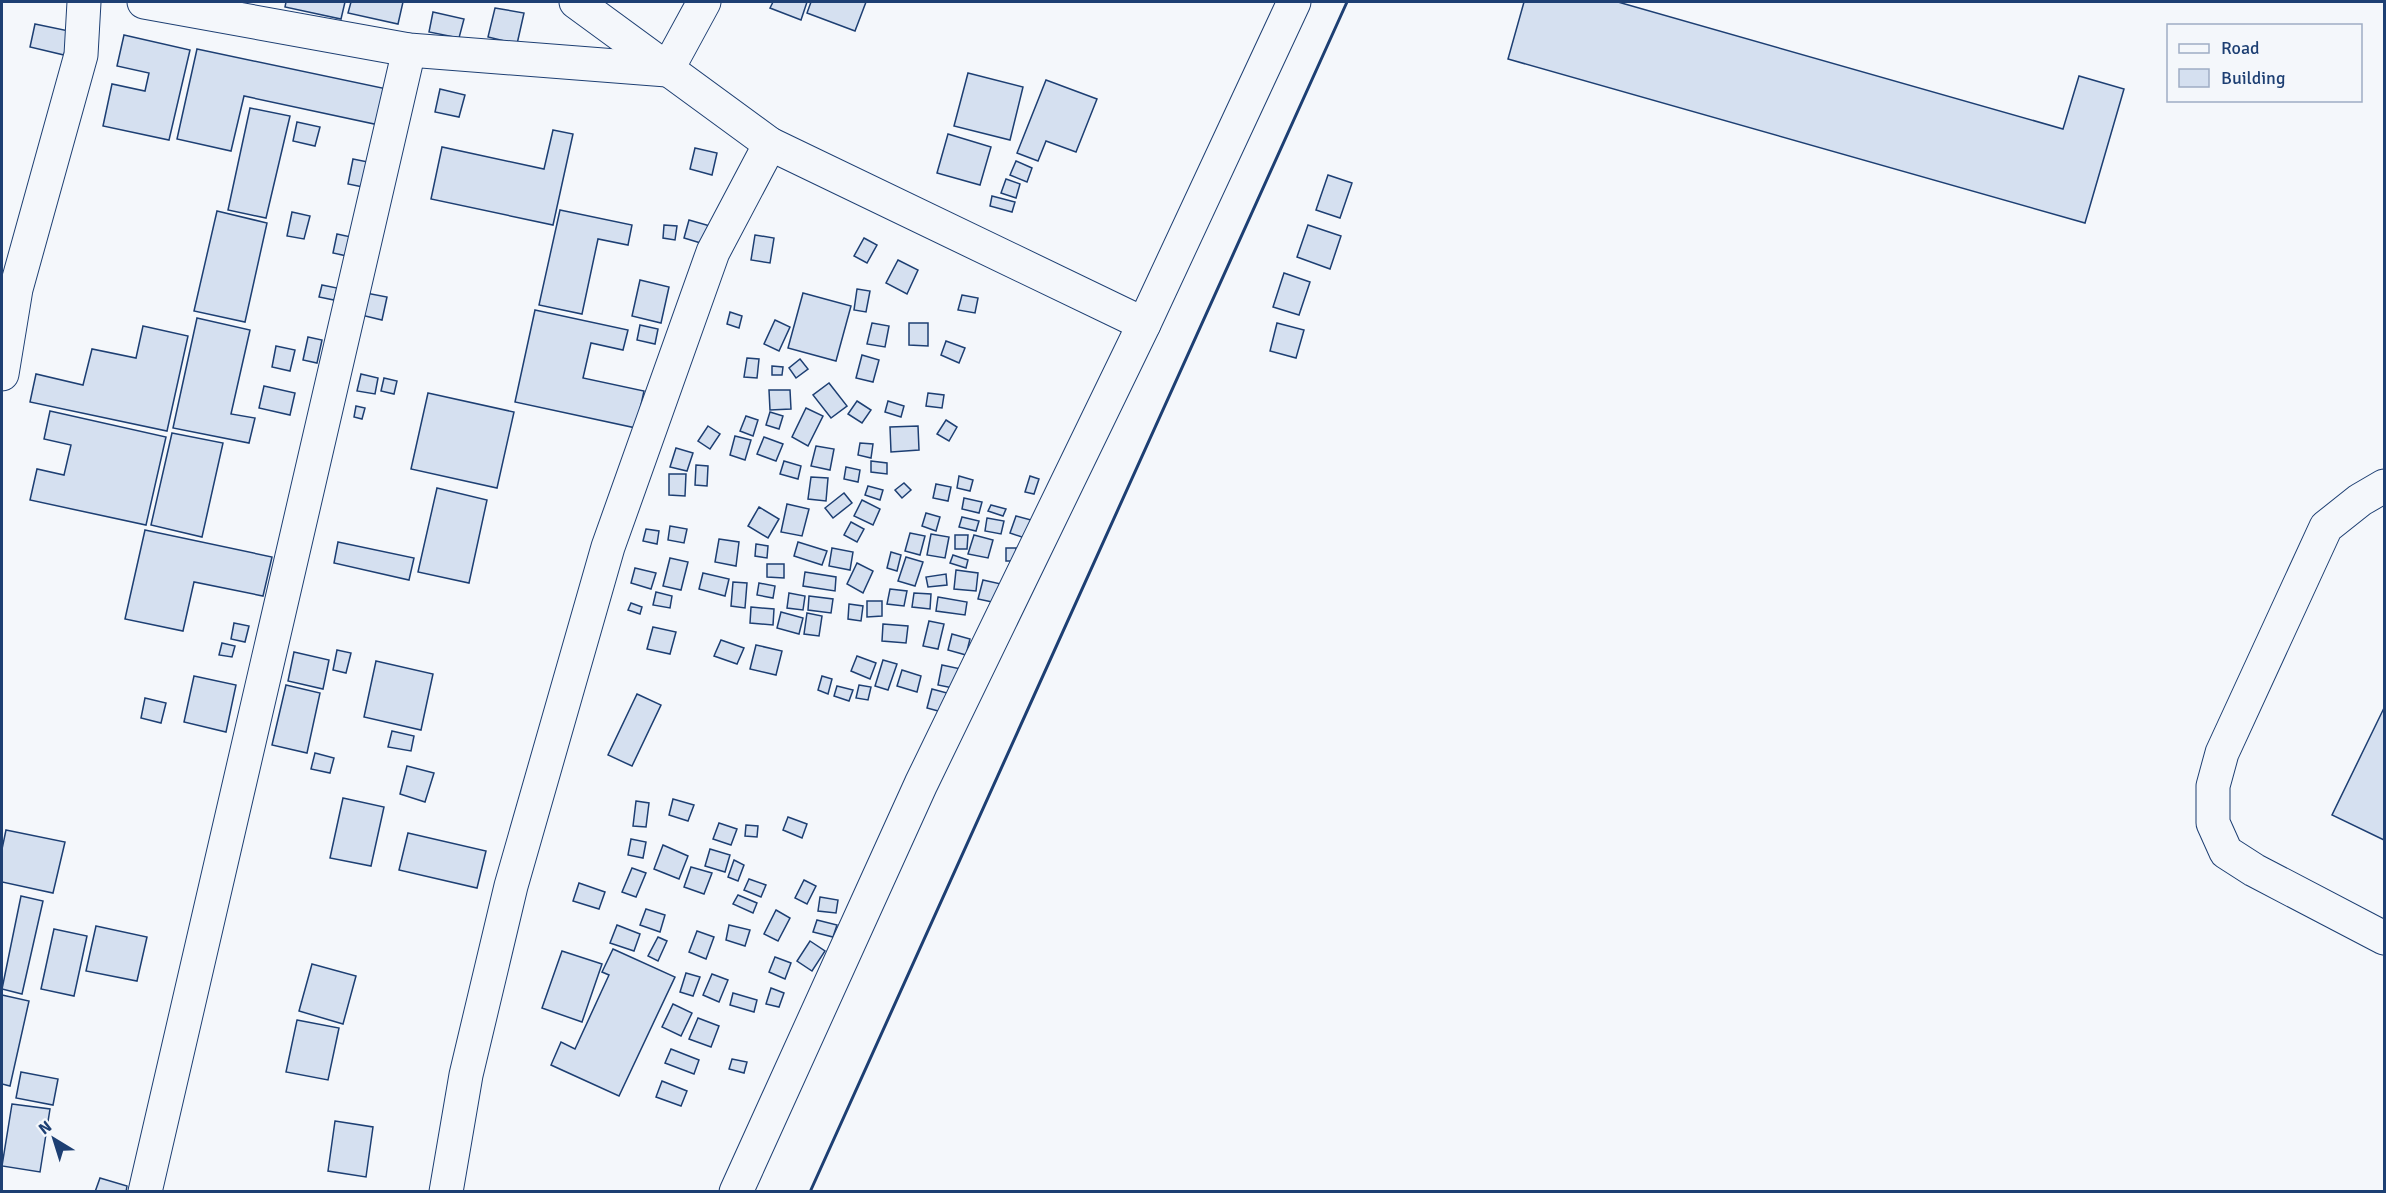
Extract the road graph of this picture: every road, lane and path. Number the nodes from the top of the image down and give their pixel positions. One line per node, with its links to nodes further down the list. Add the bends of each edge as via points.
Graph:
1 (84, 2): 10 (street, via 81,55 16,289)
2 (144, 2): 6 (street)
3 (576, 2): 7 (street)
4 (704, 2): 7 (street)
5 (1294, 2): 9 (street)
6 (410, 50): 7 (street); 13 (street)
7 (667, 70): 8 (street)
8 (770, 144): 9 (street); 14 (street, via 712,252 608,547 511,886 466,1075)
9 (1144, 324): 15 (street, via 921,784)
10 (2, 374)
11 (2385, 486): 12 (street, via 2326,527 2222,753 2213,786 2213,823 2226,852)
12 (2385, 938)
13 (145, 1191)
14 (446, 1191)
15 (736, 1191)

